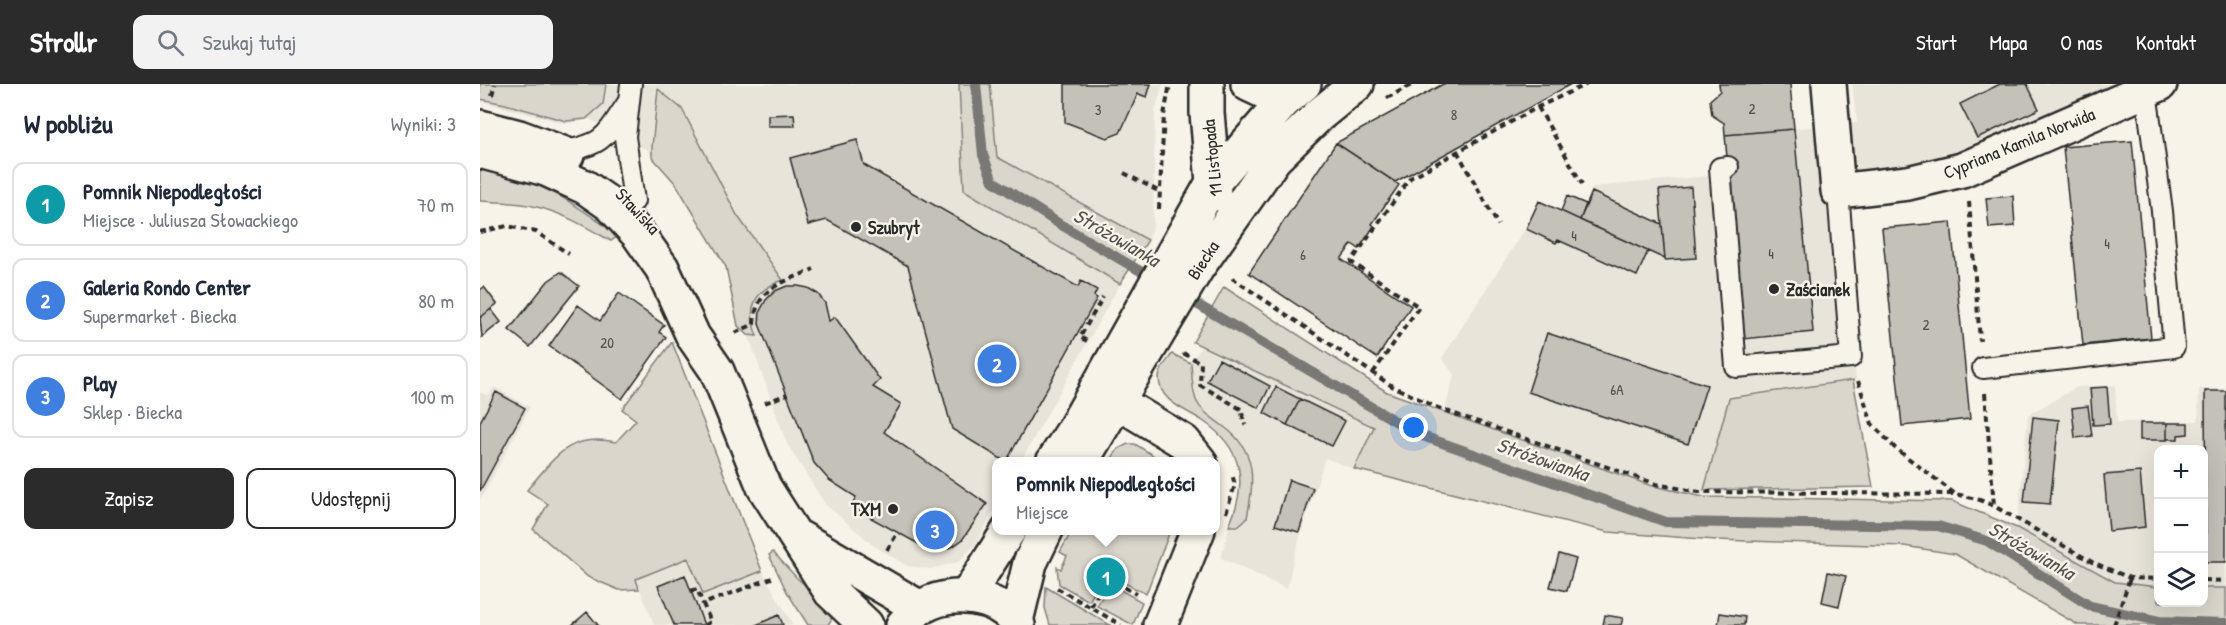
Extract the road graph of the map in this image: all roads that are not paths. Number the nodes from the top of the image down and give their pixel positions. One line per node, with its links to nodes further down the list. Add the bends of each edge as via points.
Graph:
1 (631, 84): 8 (lane)
2 (1206, 84): 13 (street, 11 Listopada)
3 (1248, 84): 7 (street)
4 (1357, 84): 16 (street, Biecka, via 1274,159)
5 (1829, 84): 14 (street)
6 (2153, 88): 14 (street, Cypriana Kamila Norwida, via 1966,168 1908,183); 18 (lane, via 2174,348)
7 (1294, 92): 13 (street, Biecka)
8 (627, 104): 11 (lane, via 606,136 589,147); 15 (lane, via 625,137)
9 (480, 127): 11 (street, Stawiska)
10 (480, 151): 19 (street, Stawiska, via 546,169 585,187 611,205 662,268 693,336)
11 (561, 152): 15 (street, Stawiska, via 599,173)
12 (1728, 167): 14 (lane, via 1720,168 1736,367 1851,357)
13 (1212, 184): 16 (street, 11 Listopada); 17 (street, Biecka)
14 (1838, 191)
15 (634, 201): 19 (street, Stawiska, via 669,247 696,294 714,337)
16 (1222, 231): 17 (street, Biecka)
17 (1185, 261): 20 (street, Biecka)
18 (1983, 368)
19 (717, 371): 24 (street, Stawiska, via 764,488)
20 (1107, 395): 21 (street, Biecka); 22 (street, Biecka); 23 (street, via 1184,442)
21 (1057, 457)
22 (1083, 457)
23 (1196, 457)
24 (792, 534): 29 (street, Stawiska); 31 (street, Stawiska, via 831,592)
25 (1006, 535): 28 (street)
26 (1045, 535): 30 (street, via 1030,563)
27 (1196, 535): 32 (street)
28 (967, 596): 29 (street, via 942,598); 30 (street, via 994,604)
29 (911, 617)
30 (1017, 623)
31 (866, 625)
32 (1160, 625)

